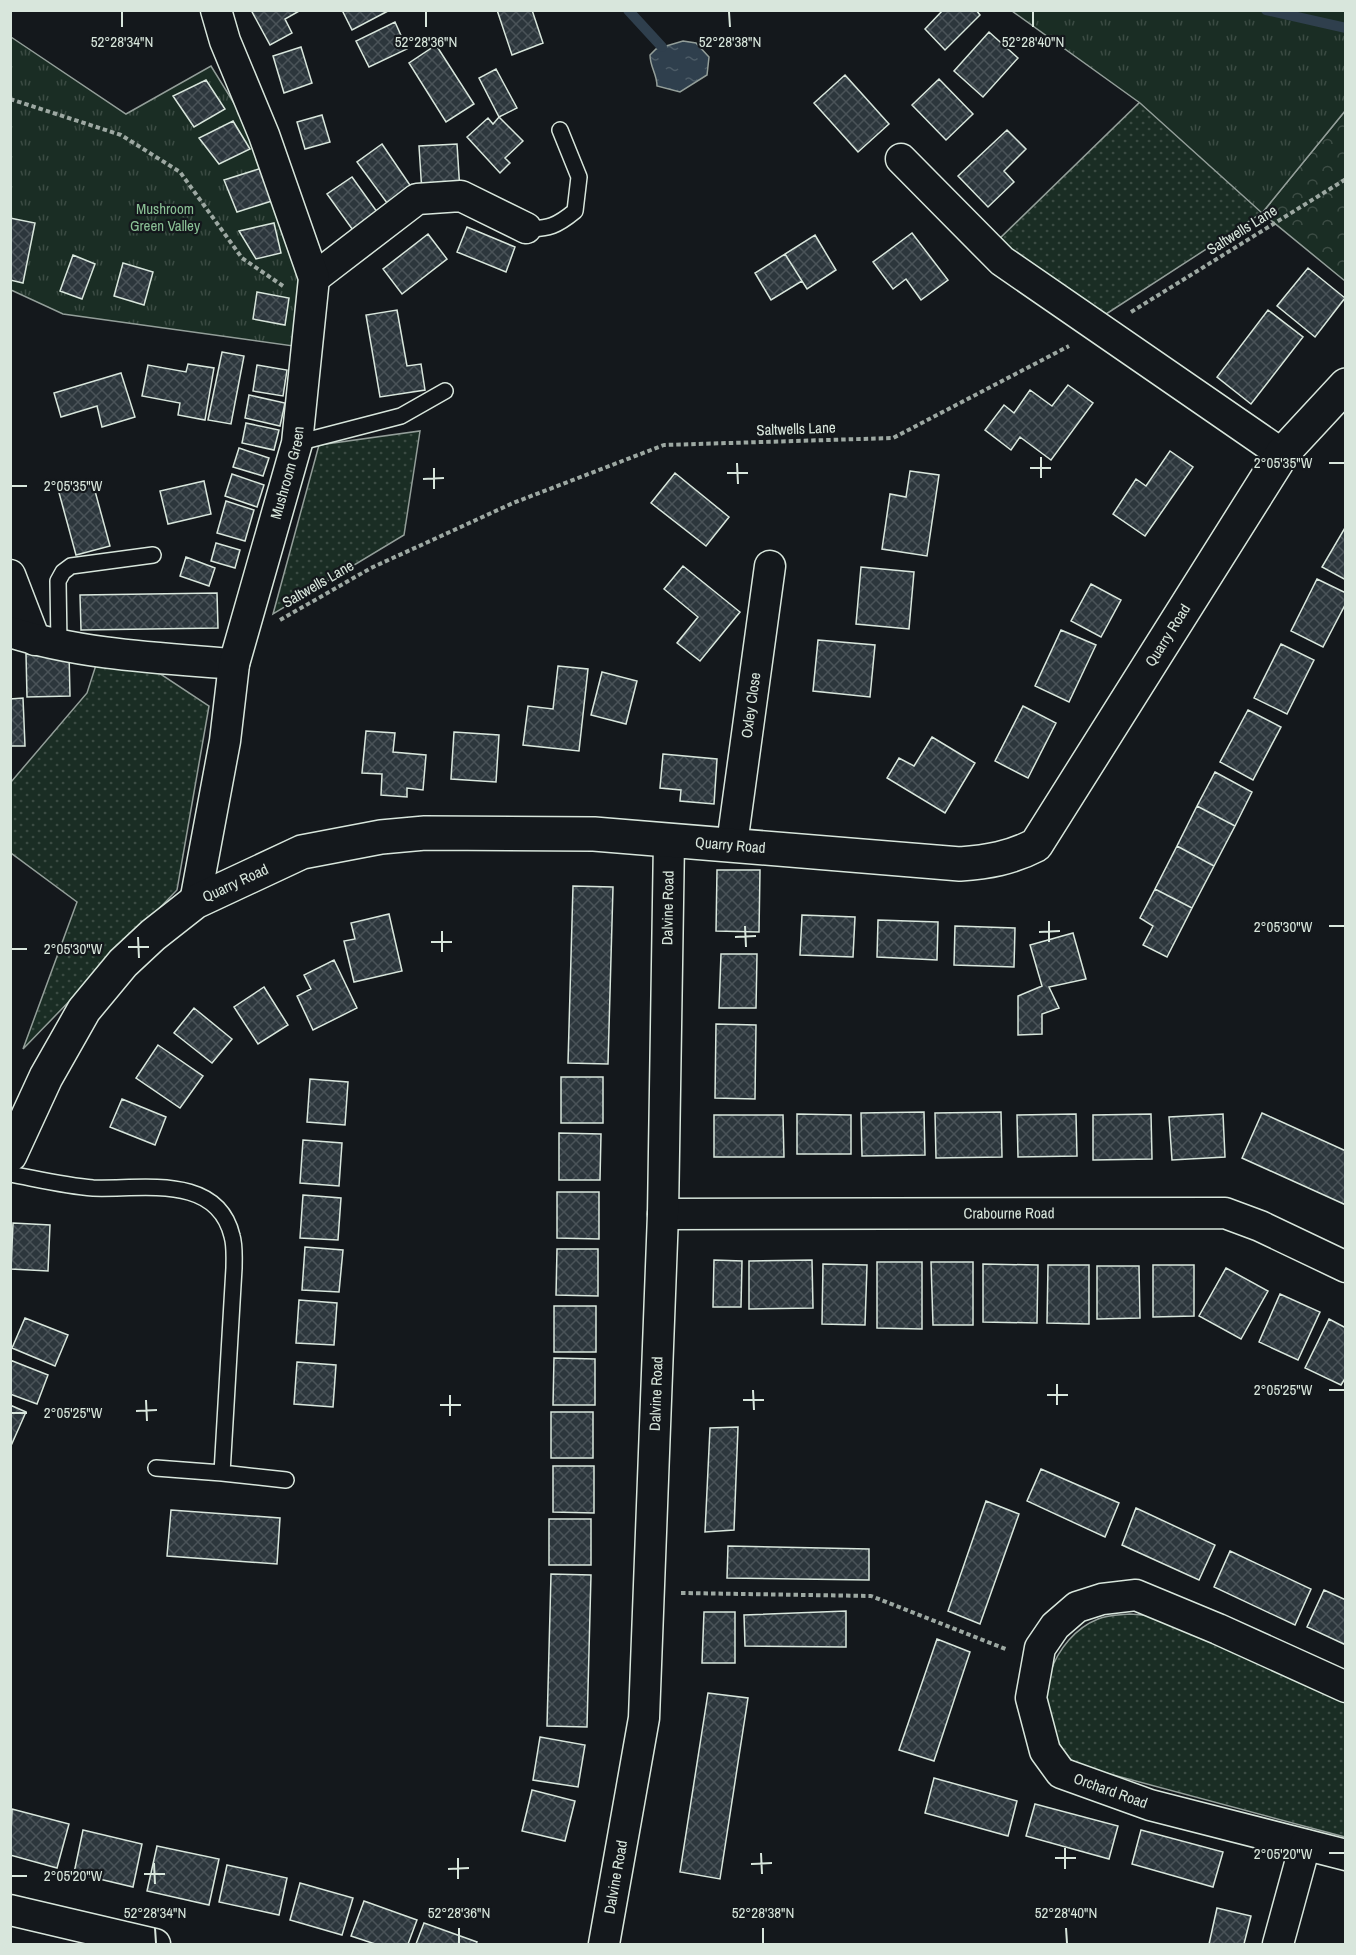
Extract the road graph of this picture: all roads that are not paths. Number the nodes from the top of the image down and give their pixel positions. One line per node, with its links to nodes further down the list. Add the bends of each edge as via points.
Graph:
1 (216, 10): 5 (street, Mushroom Green, via 264,135)
2 (560, 130): 4 (lane, via 579,177 575,211 559,225 544,230)
3 (901, 159): 9 (street, via 1002,261)
4 (526, 228): 5 (street, via 461,196 417,199)
5 (313, 292): 8 (street, Mushroom Green)
6 (1346, 385): 9 (street, Quarry Road)
7 (444, 391): 8 (lane, via 401,416)
8 (297, 443): 14 (street, Mushroom Green)
9 (1282, 454): 16 (street, Quarry Road, via 1036,845 993,861 960,864)
10 (153, 555): 13 (lane, via 71,566 58,581)
11 (770, 566): 16 (street, Oxley Close)
12 (10, 575): 13 (street)
13 (35, 639): 14 (street, via 142,657)
14 (234, 664): 17 (street, Mushroom Green, via 225,741)
15 (669, 840): 16 (street, Quarry Road); 17 (street, Quarry Road, via 594,834 425,833 381,837 302,852); 20 (street, Dalvine Road)
16 (732, 844)
17 (195, 902): 18 (street, Quarry Road, via 123,963 84,1010 46,1077)
18 (10, 1155)
19 (10, 1174): 23 (lane, via 92,1188 174,1188 202,1196 223,1212 232,1237 234,1269)
20 (663, 1214): 21 (street, Crabourne Road, via 1225,1214 1260,1226); 30 (street, Dalvine Road, via 644,1718)
21 (1346, 1267)
22 (156, 1468): 23 (lane)
23 (222, 1473): 24 (lane)
24 (286, 1479)
25 (1346, 1687): 26 (street, Orchard Road, via 1136,1595 1077,1606 1055,1626 1036,1662 1031,1698 1035,1718 1045,1751 1061,1773 1150,1805)
26 (1305, 1845): 27 (street, Orchard Road); 31 (street)
27 (1346, 1855)
28 (10, 1910): 29 (street)
29 (155, 1944)
30 (604, 1944)
31 (1278, 1944)

